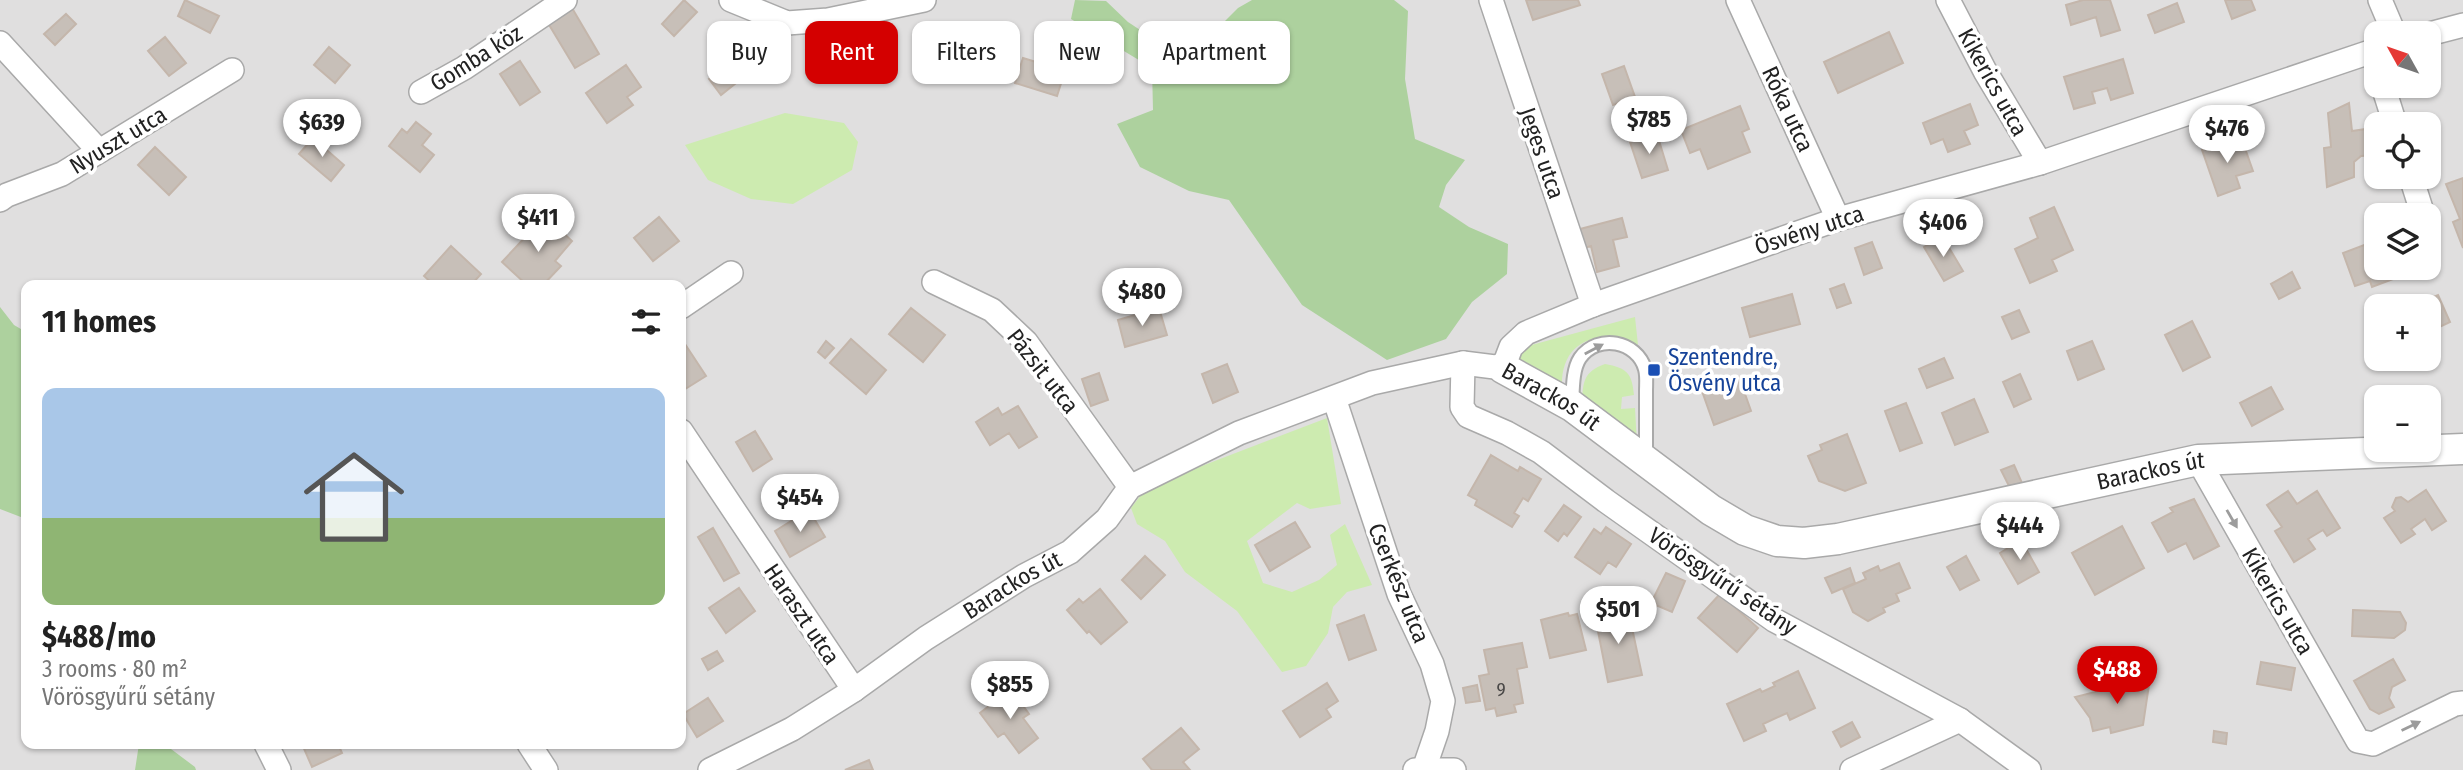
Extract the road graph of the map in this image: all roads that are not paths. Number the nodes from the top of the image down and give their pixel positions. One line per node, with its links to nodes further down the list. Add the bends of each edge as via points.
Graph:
1 (565, 0): 14 (street, Gomba köz)
2 (731, 0): 3 (street, via 786,23 828,20)
3 (924, 0)
4 (1491, 0): 22 (street, Jeges utca)
5 (1738, 0): 18 (street, Róka utca)
6 (1948, 0): 16 (street, Kikerics utca)
7 (2379, 0): 8 (street)
8 (2389, 21)
9 (2463, 24): 10 (street)
10 (2441, 30)
11 (0, 43): 15 (street)
12 (2364, 59): 16 (street, Ösvény utca)
13 (232, 70): 15 (street, Nyuszt utca)
14 (421, 92)
15 (99, 151): 17 (street, Nyuszt utca, via 62,174)
16 (2040, 163): 18 (street, Ösvény utca)
17 (0, 200)
18 (1838, 219): 22 (street, Ösvény utca)
19 (731, 273): 21 (street)
20 (934, 282): 31 (street, Pázsit utca, via 992,310 1026,342)
21 (686, 304)
22 (1593, 305): 24 (street, Ösvény utca, via 1527,333 1511,347)
23 (1463, 363): 24 (street, Barackos út); 25 (street, Barackos út, via 1372,383); 34 (street, Vörösgyűrű sétány, via 1462,407 1468,416 1541,452 1774,620)
24 (1503, 368): 26 (street, Barackos út)
25 (1334, 398): 31 (street, Barackos út, via 1239,433); 37 (street, Cserkész utca, via 1399,594 1432,664 1443,701 1437,731)
26 (1572, 406): 30 (street, Barackos út); 30 (lane, one-way to 30, via 1580,358 1591,347 1625,344 1646,370)
27 (686, 438): 32 (street, Haraszt utca)
28 (2463, 449): 29 (street, Barackos út)
29 (2198, 460): 30 (street, Barackos út, via 1804,543 1777,541 1745,530); 33 (street, Kikerics utca, one-way to 33, via 2358,741 2373,744)
30 (1646, 461)
31 (1129, 487): 32 (street, Barackos út, via 1107,519 1070,552 926,638)
32 (854, 690): 40 (street, Barackos út, via 792,729)
33 (2463, 703)
34 (1960, 720): 42 (street); 43 (street, Vörösgyűrű sétány)
35 (268, 749): 38 (street)
36 (532, 749): 39 (street)
37 (1420, 769): 41 (street)
38 (279, 770)
39 (546, 770)
40 (710, 770)
41 (1454, 770)
42 (1852, 770)
43 (2029, 770)

